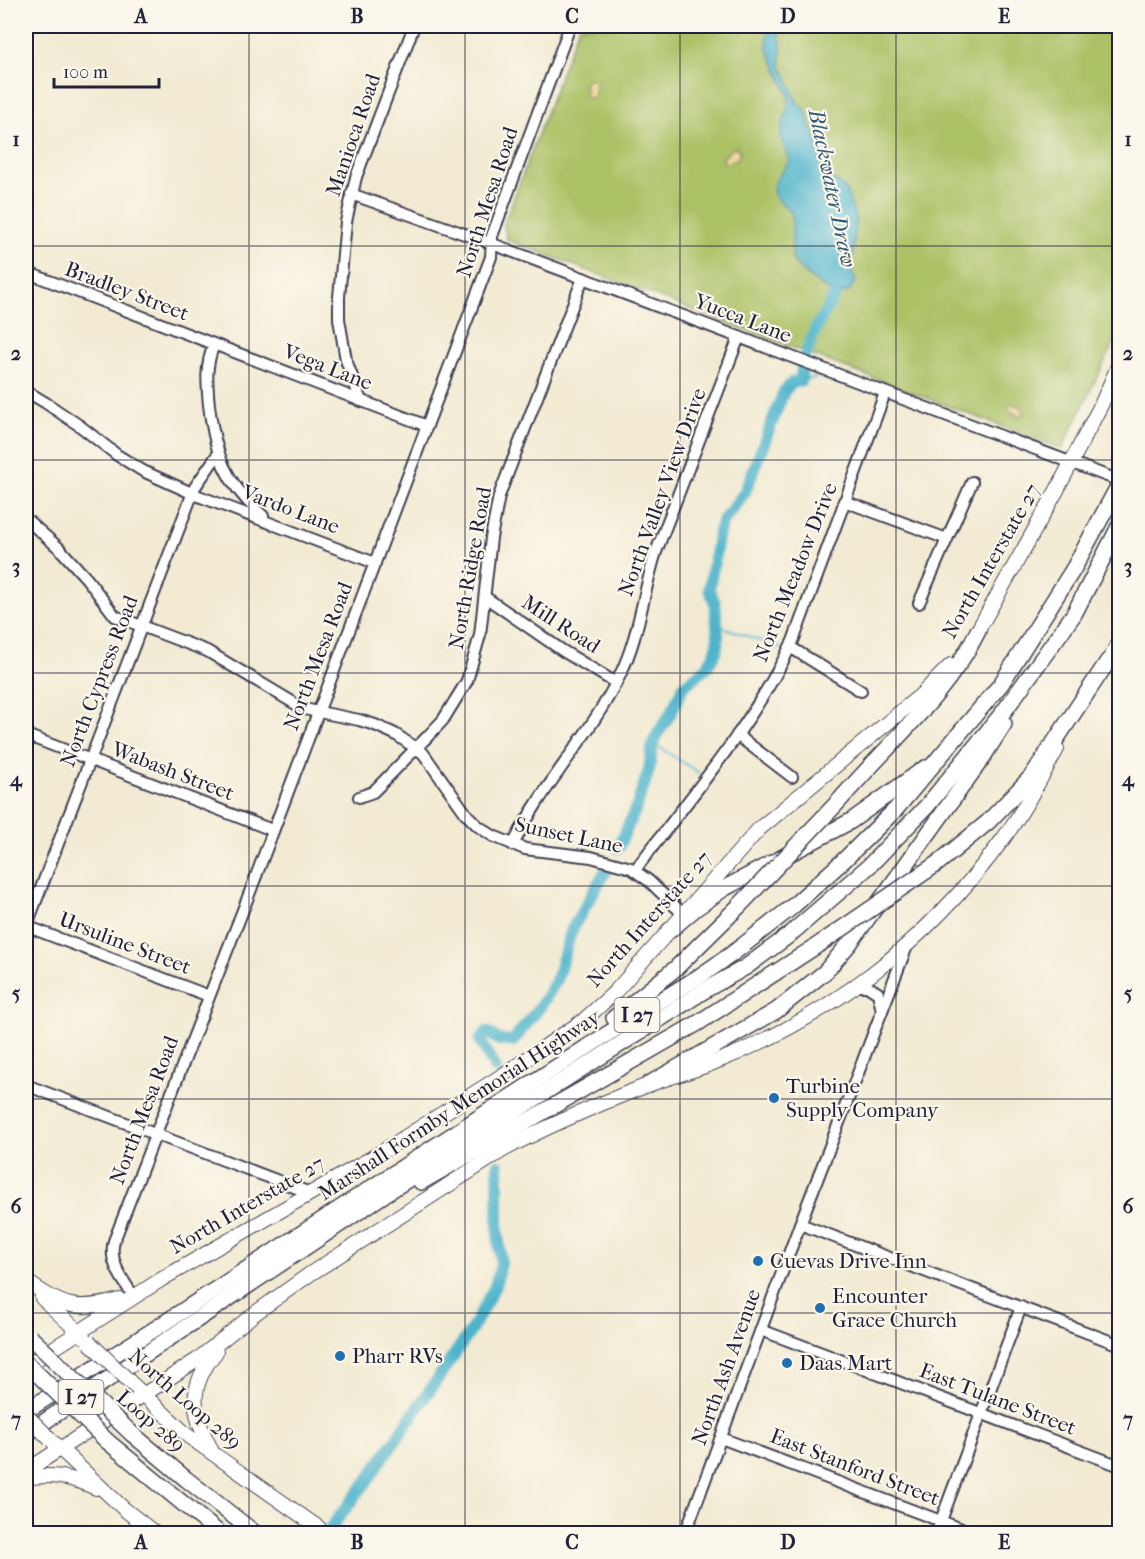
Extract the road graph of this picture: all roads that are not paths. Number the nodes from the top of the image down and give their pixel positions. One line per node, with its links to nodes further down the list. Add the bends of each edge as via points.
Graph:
1 (414, 26): 3 (street, Manioca Road)
2 (570, 26): 4 (street, North Mesa Road)
3 (351, 194): 4 (street, Yucca Lane); 12 (street, Manioca Road, via 339,319 346,360)
4 (490, 243): 6 (street, Yucca Lane); 13 (street, North Mesa Road, via 491,257)
5 (26, 272): 8 (street, Bradley Street)
6 (583, 278): 7 (street, Yucca Lane); 25 (street, North Ridge Road, via 499,496 490,538)
7 (740, 337): 11 (street, Yucca Lane); 33 (street, North Valley View Drive, via 656,552 630,648)
8 (214, 345): 12 (street, Vega Lane); 14 (street, via 208,358 207,382)
9 (1119, 362): 15 (main road, North Interstate 27)
10 (26, 391): 18 (street, Vardo Lane, via 143,471)
11 (885, 393): 15 (street, Yucca Lane); 19 (street, North Meadow Drive)
12 (361, 401): 13 (street, Vega Lane)
13 (427, 426): 24 (street, North Mesa Road)
14 (218, 454): 18 (street, North Cypress Road); 21 (street, via 237,489)
15 (1070, 462): 16 (street, Yucca Lane); 29 (main road, North Interstate 27)
16 (1119, 482): 39 (highway, Marshall Formby Memorial Highway / I 27, via 1074,568 1001,684)
17 (972, 483): 23 (street)
18 (192, 493): 21 (street, Vardo Lane); 28 (street, North Cypress Road)
19 (844, 501): 23 (street); 31 (street, North Meadow Drive)
20 (26, 519): 28 (street, Sunset Lane, via 59,548 115,616)
21 (268, 521): 24 (street, Vardo Lane)
22 (1119, 525): 27 (highway, Marshall Formby Memorial Highway / I 27)
23 (947, 539): 26 (street)
24 (375, 563): 35 (street, North Mesa Road)
25 (485, 597): 33 (street, Mill Road); 38 (street, North Ridge Road, via 476,654 467,681 442,720)
26 (920, 603)
27 (1074, 614): 54 (highway, via 981,760 834,961 776,1011); 59 (highway, Marshall Formby Memorial Highway / I 27, via 1005,710 927,806 868,866 788,936 746,968)
28 (141, 627): 35 (street, Sunset Lane, via 207,651 295,705); 40 (street, North Cypress Road)
29 (978, 631): 46 (main road, North Interstate 27, via 921,695 759,829); 55 (highway, bridge, via 953,672 702,945 651,990)
30 (1119, 641): 32 (main road)
31 (790, 647): 34 (street); 37 (street, North Meadow Drive, via 757,708)
32 (1108, 661): 49 (main road, via 1004,837 944,911); 59 (highway, bridge, via 1032,776 988,822 938,863 698,1023)
33 (616, 682): 44 (street, North Valley View Drive)
34 (861, 691)
35 (317, 713): 38 (street, Sunset Lane, via 375,725); 43 (street, North Mesa Road)
36 (26, 735): 40 (street, Wabash Street)
37 (737, 735): 41 (street); 45 (street, North Meadow Drive)
38 (415, 747): 42 (street, North Ridge Road, via 373,792); 44 (street, Sunset Lane, via 478,826)
39 (942, 756): 48 (highway, via 851,821 723,889); 55 (highway, Marshall Formby Memorial Highway / I 27, via 878,828 767,927)
40 (89, 760): 43 (street, Wabash Street); 47 (street, North Cypress Road)
41 (792, 777)
42 (359, 797)
43 (272, 830): 51 (street, North Mesa Road)
44 (513, 845): 45 (street, Sunset Lane, via 591,857)
45 (635, 870): 46 (street, Sunset Lane)
46 (683, 914): 48 (main road, North Interstate 27)
47 (26, 927): 51 (street, Ursuline Street)
48 (669, 931): 57 (main road, North Interstate 27, via 615,992 576,1026 412,1133)
49 (907, 946): 50 (main road); 52 (street, North Ash Avenue)
50 (857, 986): 52 (street, via 867,986 878,993); 54 (main road, via 777,1034 708,1065)
51 (209, 996): 56 (street, North Mesa Road)
52 (882, 1012): 58 (street, North Ash Avenue)
53 (26, 1084): 56 (street)
54 (649, 1084): 66 (main road, via 503,1150 310,1274)
55 (509, 1098): 70 (highway, Marshall Formby Memorial Highway / I 27)
56 (155, 1135): 57 (street); 61 (street, North Mesa Road, via 113,1247 115,1264)
57 (310, 1193): 61 (main road, North Interstate 27)
58 (800, 1224): 62 (street); 63 (street, North Ash Avenue)
59 (323, 1235): 72 (highway, Marshall Formby Memorial Highway / I 27)
60 (26, 1281): 61 (main road, via 48,1297 75,1306 92,1307); 64 (main road, North Loop 289)
61 (134, 1297): 64 (main road, North Interstate 27)
62 (1021, 1307): 67 (street); 71 (street)
63 (761, 1330): 71 (street, East Tulane Street); 73 (street, North Ash Avenue)
64 (78, 1332): 68 (main road, North Interstate 27); 69 (main road, North Loop 289, bridge)
65 (28, 1334): 84 (highway, Loop 289, bridge, via 131,1433)
66 (228, 1336): 69 (main road); 75 (main road, via 205,1364 196,1390 196,1413)
67 (1119, 1344)
68 (26, 1364): 83 (highway, Loop 289, bridge, via 107,1441)
69 (143, 1395): 74 (main road); 75 (main road, North Loop 289)
70 (26, 1413): 74 (main road, bridge)
71 (981, 1413): 76 (street, East Tulane Street); 80 (street)
72 (26, 1434)
73 (721, 1438): 80 (street, East Stanford Street); 86 (street, North Ash Avenue)
74 (55, 1444): 77 (main road); 79 (main road)
75 (214, 1454): 81 (main road, North Loop 289)
76 (1119, 1466)
77 (26, 1471)
78 (26, 1478): 79 (main road, via 66,1477)
79 (105, 1492): 82 (main road)
80 (941, 1521): 87 (street); 88 (street, East Stanford Street)
81 (316, 1529): 85 (main road, North Loop 289)
82 (156, 1533)
83 (220, 1533)
84 (256, 1533)
85 (329, 1533)
86 (685, 1533)
87 (936, 1533)
88 (975, 1533)

